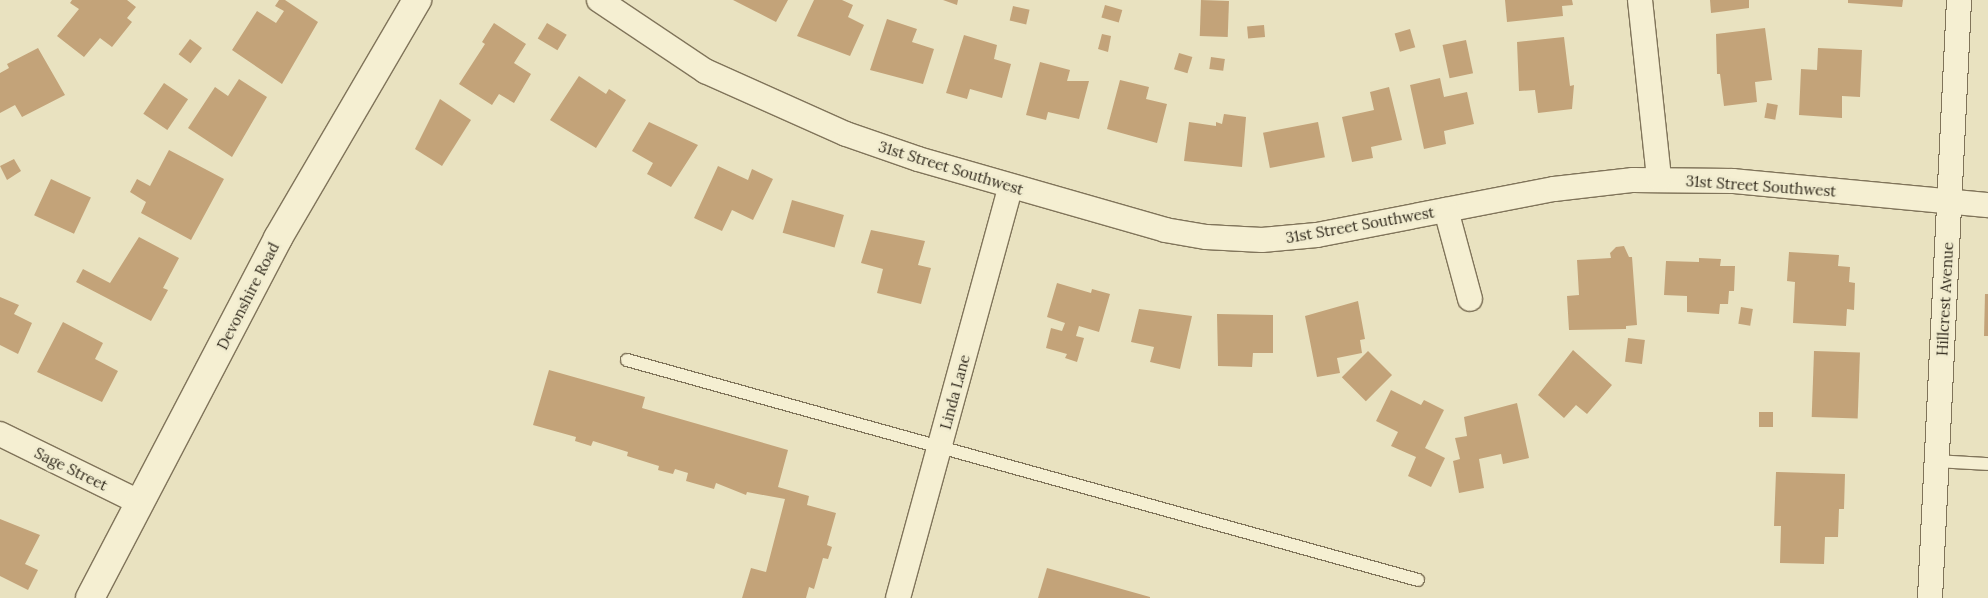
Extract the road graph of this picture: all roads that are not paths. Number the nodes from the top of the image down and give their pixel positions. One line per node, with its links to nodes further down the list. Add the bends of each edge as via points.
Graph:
1 (417, 0): 16 (street, Devonshire Road, via 278,238)
2 (599, 0): 6 (street, 31st Street Southwest, via 705,71 774,104 846,134)
3 (1640, 0): 5 (street)
4 (1959, 0): 7 (street, Hillcrest Avenue)
5 (1659, 179): 7 (street, 31st Street Southwest, via 1733,181); 9 (street, 31st Street Southwest, via 1554,189)
6 (1011, 186): 9 (street, 31st Street Southwest, via 1165,230 1206,238 1262,240 1317,235); 13 (street, Linda Lane)
7 (1949, 204): 8 (street, 31st Street Southwest); 14 (street, Hillcrest Avenue)
8 (1988, 206)
9 (1446, 210): 10 (street)
10 (1470, 299)
11 (627, 360): 13 (lane)
12 (0, 434): 16 (street, Sage Street)
13 (941, 445): 17 (lane); 19 (street, Linda Lane)
14 (1937, 461): 15 (lane); 20 (street, Hillcrest Avenue)
15 (1988, 464)
16 (141, 503): 18 (street, Devonshire Road)
17 (1418, 580)
18 (90, 598)
19 (898, 598)
20 (1930, 598)

